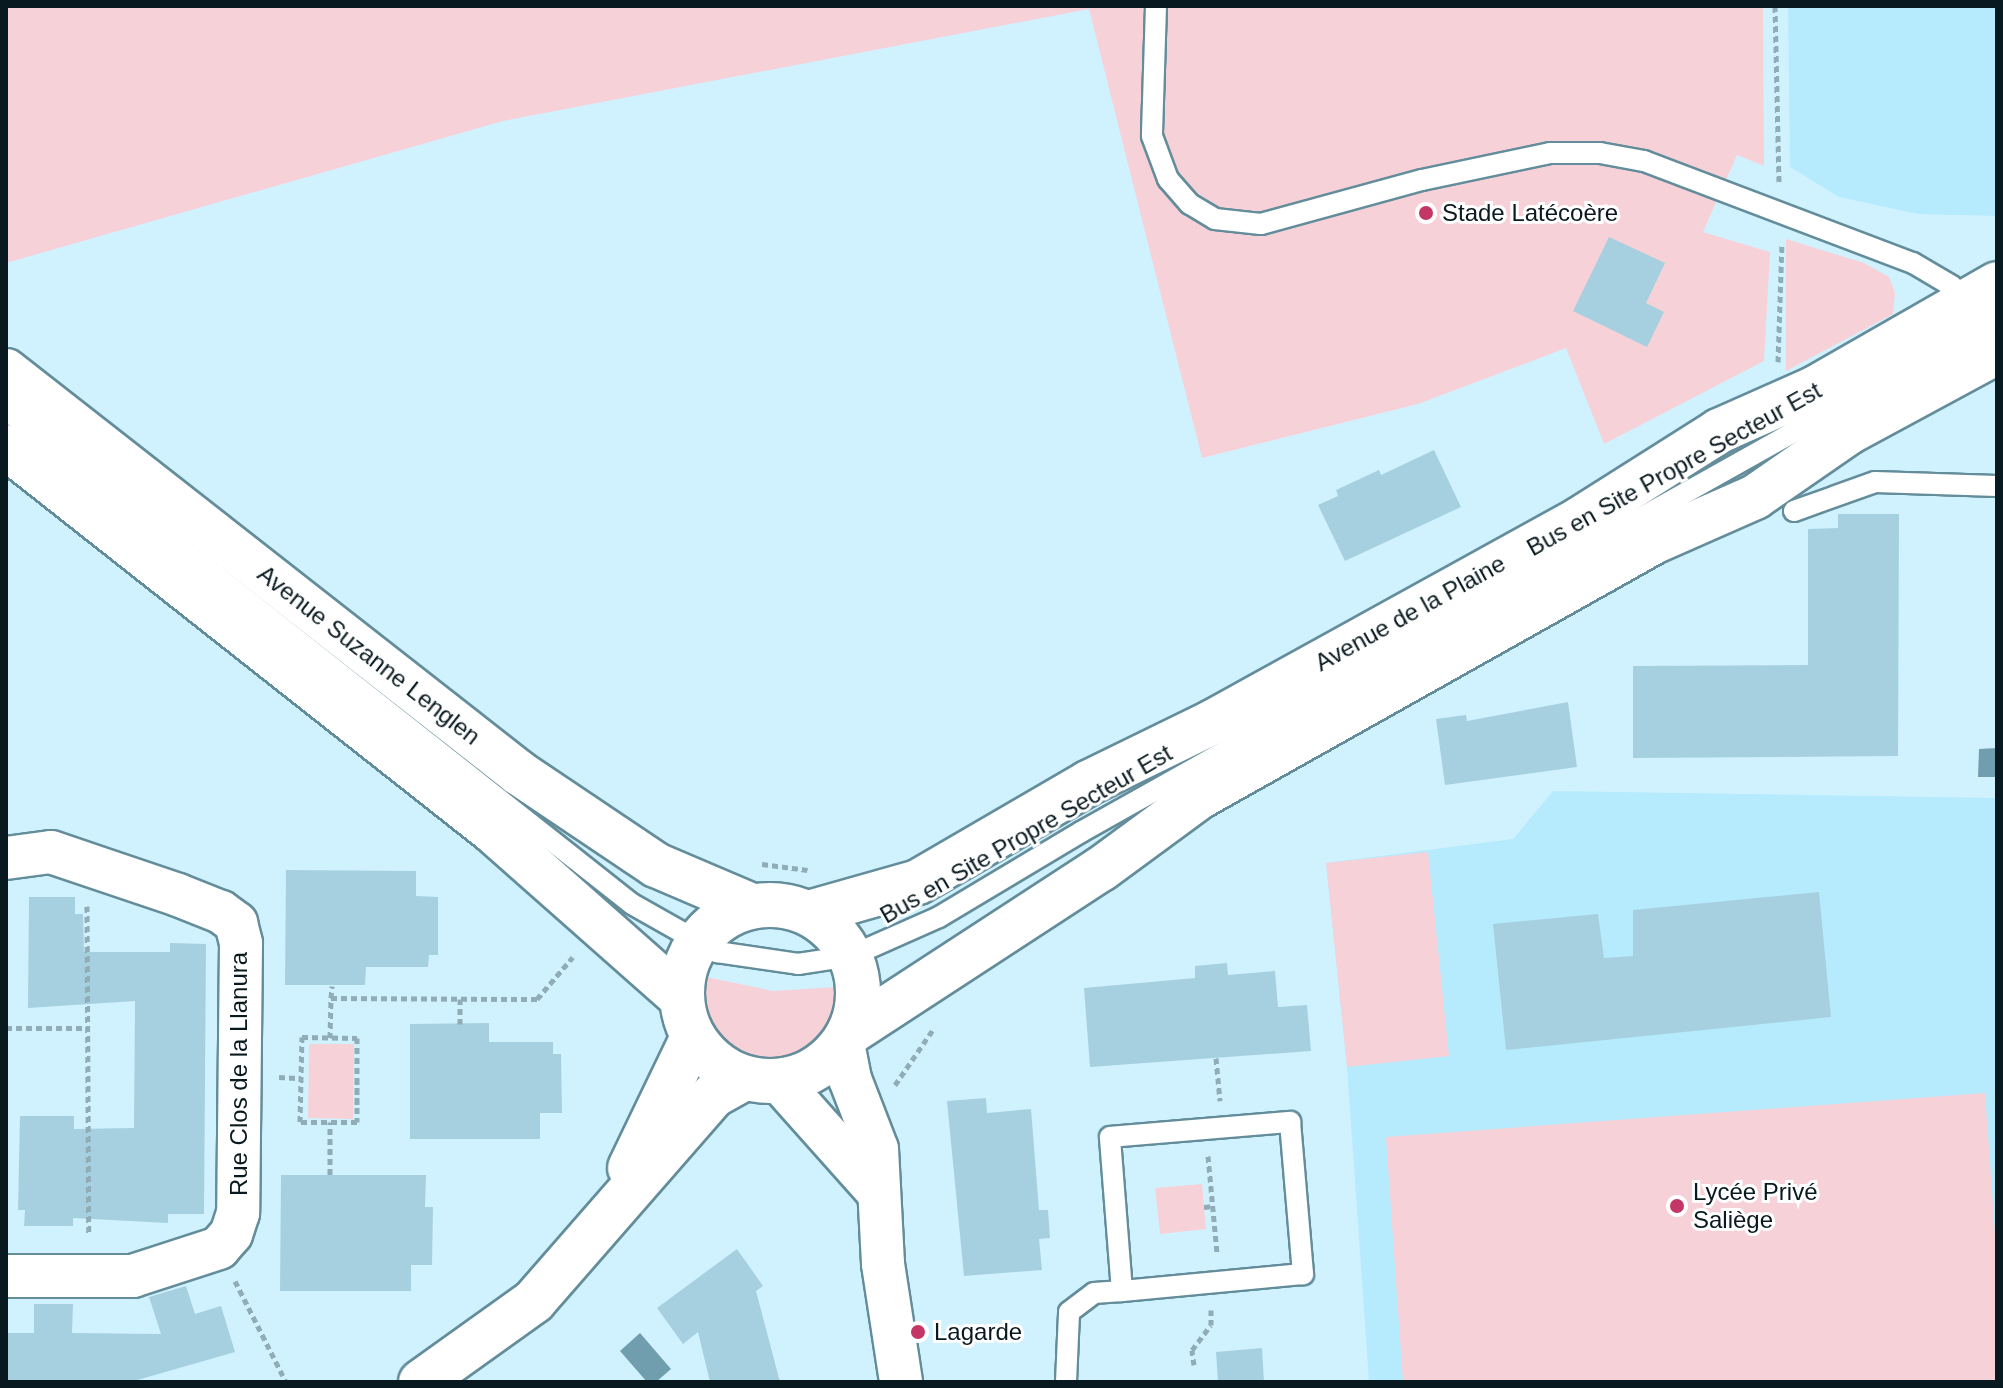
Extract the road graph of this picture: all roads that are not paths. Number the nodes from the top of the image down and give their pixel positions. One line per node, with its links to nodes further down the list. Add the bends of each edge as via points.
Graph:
1 (1156, 6): 2 (lane, via 1152,136 1168,179 1190,204 1215,219 1261,224 1422,180 1550,153 1587,153 1644,161 1913,263)
2 (1986, 301): 11 (street, Avenue de la Plaine, via 1719,431 1593,512 1213,722 1088,783 918,882); 13 (lane, Bus en Site Propre Secteur Est, via 939,917)
3 (1997, 352): 15 (street, via 1849,432 1755,497 1655,541 1199,797 1111,863)
4 (6, 371): 10 (street, Avenue Suzanne Lenglen, via 519,773 656,865)
5 (6, 410): 12 (lane, Bus en Site Propre Secteur Est, via 632,904)
6 (6, 447): 14 (street, via 493,831)
7 (1997, 486): 8 (lane, via 1875,482)
8 (1794, 511)
9 (6, 858): 19 (street, Rue Clos de la Llanura, via 51,852 207,906 236,923 241,943 238,1213 231,1234 219,1248 133,1276)
10 (752, 906): 11 (street, via 786,905); 12 (street, via 730,913)
11 (809, 913): 13 (street, via 841,938)
12 (697, 943): 13 (lane, Bus en Site Propre Secteur Est, via 773,964); 14 (street, via 684,971)
13 (851, 956): 15 (street, via 858,987)
14 (688, 1017): 16 (street, via 721,1066); 18 (street)
15 (846, 1038): 16 (street, via 815,1069); 17 (street, via 850,1079 877,1149)
16 (762, 1079): 17 (street); 18 (street, via 714,1095)
17 (876, 1190): 22 (street)
18 (607, 1217): 21 (street, via 534,1301)
19 (6, 1276)
20 (1122, 1291): 20 (lane, via 1303,1274 1290,1122 1110,1137); 23 (lane, via 1094,1293 1069,1312)
21 (421, 1382)
22 (901, 1382)
23 (1066, 1382)

